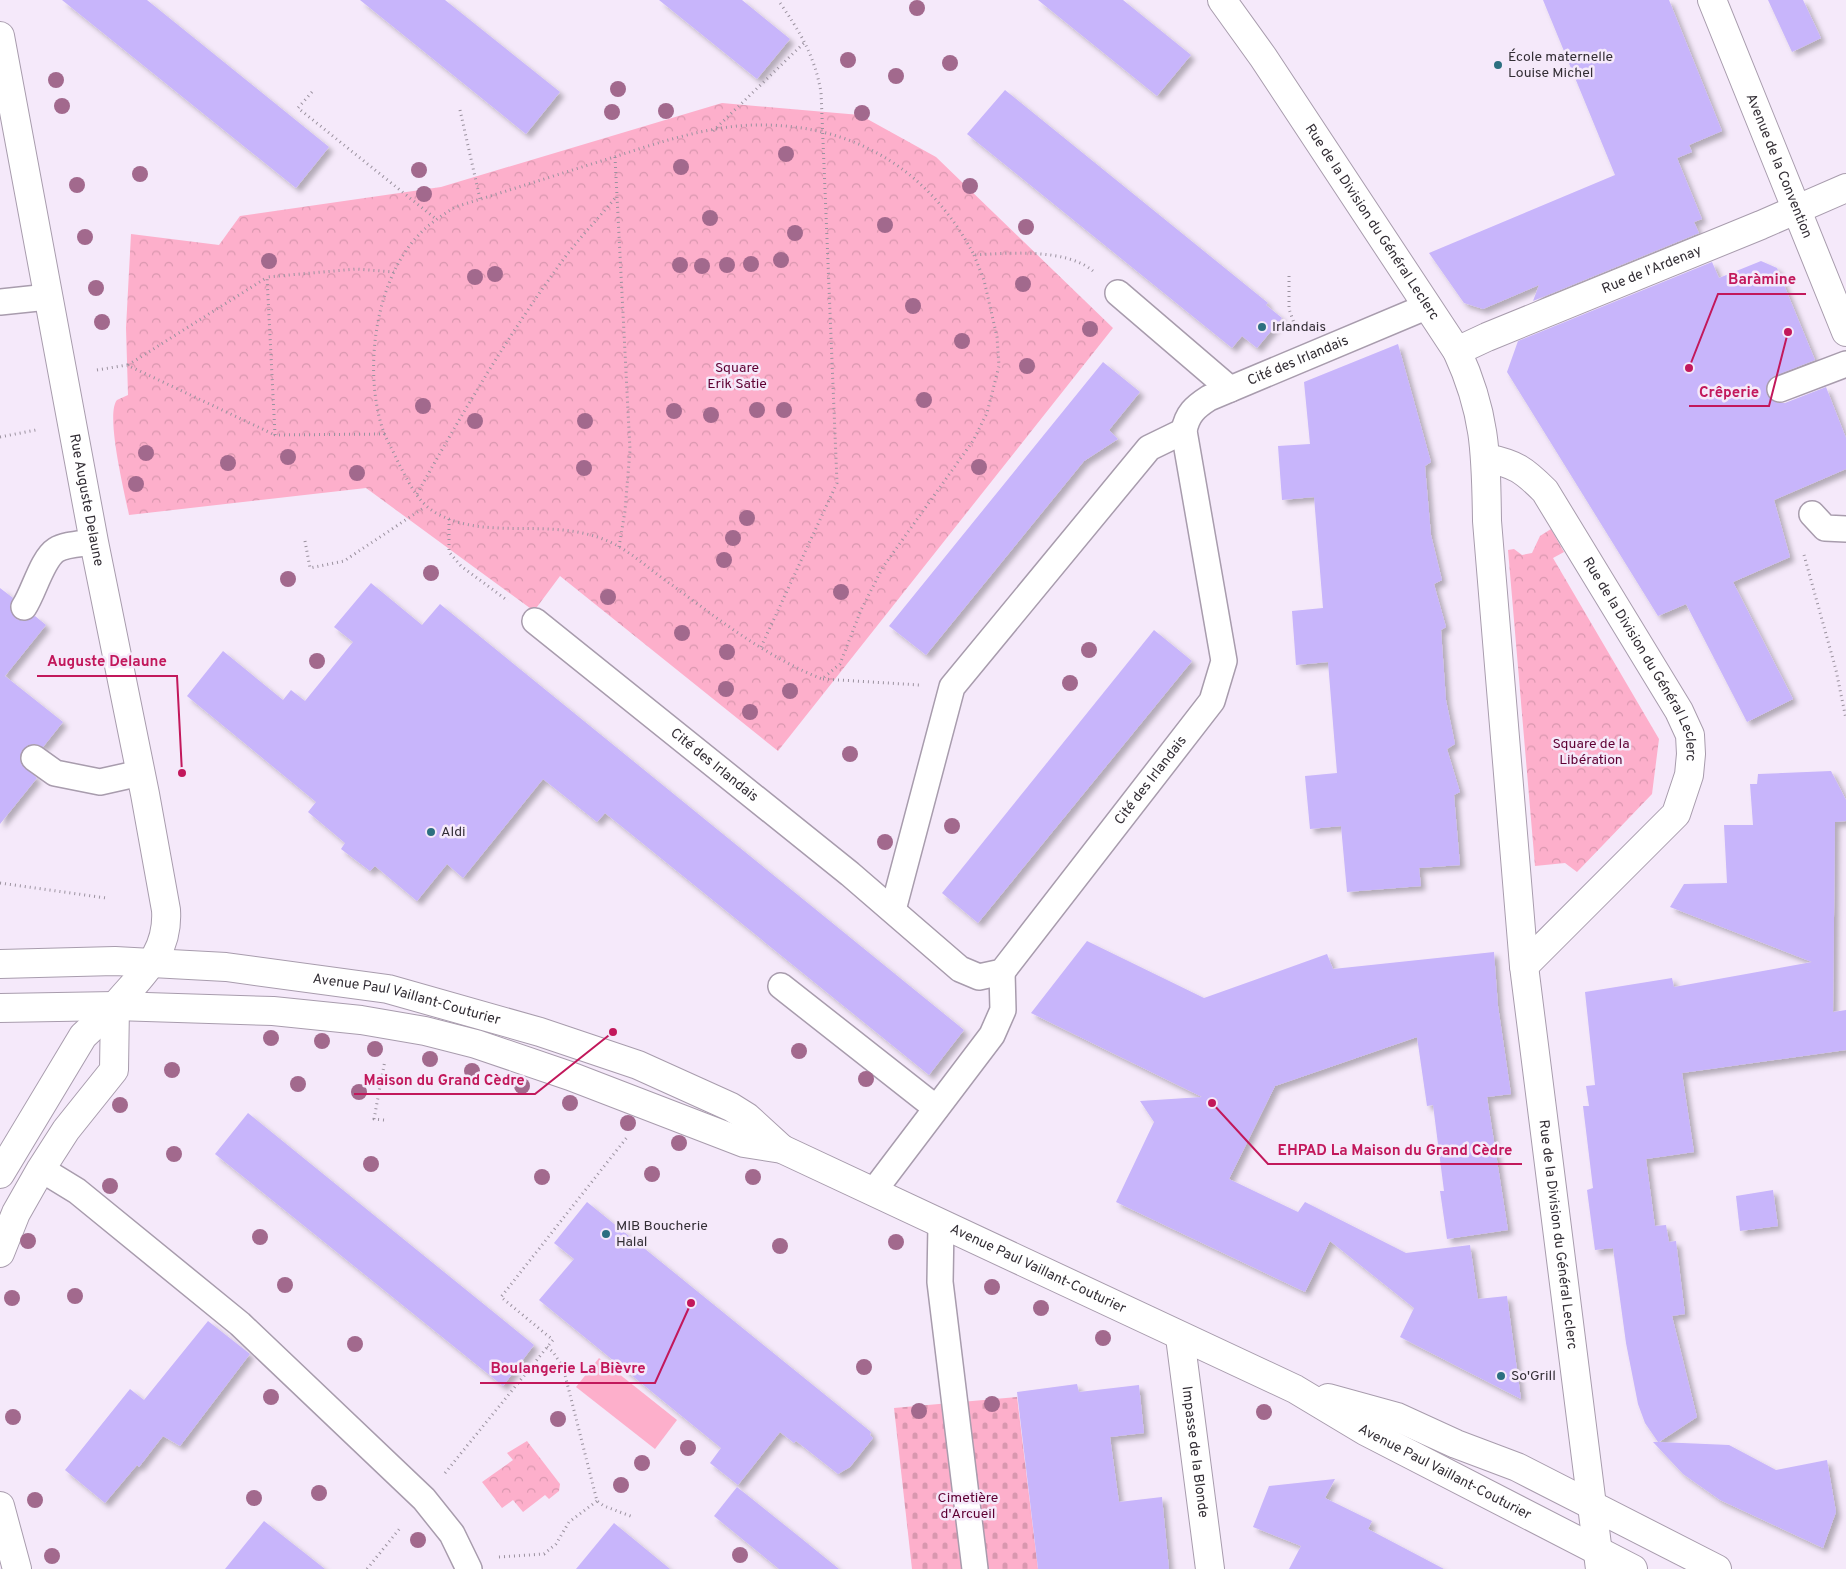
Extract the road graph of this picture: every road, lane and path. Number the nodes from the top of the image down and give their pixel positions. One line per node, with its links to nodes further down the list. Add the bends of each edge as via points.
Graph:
1 (778, 0): 5 (path)
2 (1222, 0): 23 (street, Rue de la Division du Général Leclerc)
3 (1712, 0): 14 (street, Avenue de la Convention)
4 (0, 36): 21 (street, Rue Auguste Delaune)
5 (806, 41): 8 (path); 9 (path, via 821,92)
6 (312, 92): 15 (path, via 298,108)
7 (460, 110): 13 (path)
8 (712, 131): 9 (path, via 754,125); 10 (path)
9 (822, 132): 16 (path, via 844,136 870,148 923,186 947,211); 49 (path, via 837,483)
10 (615, 157): 12 (path); 13 (path)
11 (1846, 188): 14 (street, Rue de l'Ardenay)
12 (617, 196): 38 (path, via 561,262 511,336 470,400); 45 (path, via 630,450)
13 (480, 200): 15 (path, via 455,207)
14 (1797, 210): 25 (street, Avenue de la Convention); 26 (street, Rue de l'Ardenay, via 1487,336)
15 (436, 219): 17 (path, via 415,239)
16 (974, 255): 20 (path, via 1054,256 1085,264); 50 (path, via 984,280 997,337 999,366 987,413 974,441 883,567 861,610 840,664)
17 (394, 272): 19 (path, via 356,269); 34 (path, via 378,325 374,357 375,388)
18 (1289, 276): 24 (path, via 1288,309)
19 (267, 277): 28 (path); 35 (path)
20 (1118, 293): 30 (lane)
21 (48, 296): 22 (lane); 44 (street, Rue Auguste Delaune)
22 (0, 302)
23 (1428, 306): 26 (street, Rue de la Division du Général Leclerc); 30 (lane, Cité des Irlandais)
24 (1291, 316)
25 (1846, 332)
26 (1458, 352): 37 (street, Rue de la Division du Général Leclerc, via 1479,410)
27 (1846, 364): 31 (lane)
28 (128, 365): 29 (path); 35 (path)
29 (95, 370)
30 (1230, 389): 33 (lane, Cité des Irlandais, via 1195,407 1186,418)
31 (1780, 389)
32 (36, 430): 36 (path)
33 (1184, 431): 51 (lane, via 1150,448); 61 (lane, Cité des Irlandais, via 1224,661 1212,701)
34 (384, 434): 35 (path); 38 (path)
35 (275, 435)
36 (0, 437)
37 (1486, 458): 60 (street, Rue de la Division du Général Leclerc, via 1487,521); 60 (street, Rue de la Division du Général Leclerc, via 1524,470 1545,491 1679,711 1690,735 1689,776 1676,814)
38 (417, 494): 39 (path)
39 (425, 506): 41 (path); 43 (path, via 344,561 310,568)
40 (1812, 514): 42 (lane, via 1825,528)
41 (449, 519): 45 (path, via 477,526 560,528 592,534); 48 (path, via 449,552 461,566)
42 (1846, 529)
43 (305, 541)
44 (94, 542): 47 (lane, via 56,549 46,560 34,592); 54 (street, Rue Auguste Delaune)
45 (619, 547): 49 (path)
46 (1803, 550): 52 (path)
47 (24, 607)
48 (534, 621): 57 (lane, Cité des Irlandais)
49 (761, 647): 50 (path, via 791,666)
50 (822, 679): 51 (path)
51 (952, 687): 57 (lane)
52 (1846, 718)
53 (34, 758): 54 (lane, via 55,773 100,782)
54 (140, 772): 58 (street, Rue Auguste Delaune, via 167,926 163,943)
55 (0, 883): 56 (path)
56 (106, 898)
57 (893, 910): 61 (lane, Cité des Irlandais, via 960,969 979,977)
58 (152, 962): 59 (street, Avenue Paul Vaillant-Couturier); 63 (street, Rue Auguste Delaune); 69 (street, Avenue Paul Vaillant-Couturier, via 322,978 388,989 475,1012 638,1065 711,1097 747,1117)
59 (0, 964)
60 (1524, 966): 80 (street, Rue de la Division du Général Leclerc)
61 (1002, 972): 66 (lane, via 1003,1010 992,1035)
62 (782, 986): 66 (lane)
63 (115, 1006): 64 (street, Avenue Paul Vaillant-Couturier); 65 (street, Avenue Paul Vaillant-Couturier, via 273,1011); 70 (street, via 114,1070 66,1130); 71 (street, Rue Auguste Delaune, via 83,1036)
64 (0, 1008)
65 (391, 1025): 67 (path, via 374,1119); 69 (street, Avenue Paul Vaillant-Couturier, via 511,1055 744,1143)
66 (936, 1108): 72 (lane)
67 (384, 1120)
68 (630, 1134): 76 (path, via 501,1297 553,1340)
69 (782, 1149): 72 (street, Avenue Paul Vaillant-Couturier)
70 (41, 1169): 74 (street, via 16,1214); 78 (lane, via 77,1191 240,1324)
71 (0, 1174)
72 (872, 1192): 73 (street, Avenue Paul Vaillant-Couturier)
73 (941, 1224): 75 (street, Avenue Paul Vaillant-Couturier); 87 (lane, via 940,1282)
74 (0, 1253)
75 (1180, 1337): 77 (street, Avenue Paul Vaillant-Couturier); 88 (street, Impasse de la Blonde)
76 (547, 1347): 78 (path); 79 (path, via 563,1367)
77 (1295, 1389): 80 (street, Avenue Paul Vaillant-Couturier, via 1397,1417 1517,1467); 83 (street, Avenue Paul Vaillant-Couturier)
78 (424, 1499): 84 (lane, via 452,1534); 86 (path)
79 (597, 1501): 82 (path); 84 (path, via 569,1522 556,1544 544,1554 514,1555)
80 (1592, 1504): 83 (street, Rue de la Division du Général Leclerc); 90 (street, Avenue Paul Vaillant-Couturier)
81 (0, 1506): 85 (street)
82 (633, 1516)
83 (1599, 1560): 89 (street, Avenue Paul Vaillant-Couturier)
84 (467, 1566)
85 (17, 1569)
86 (367, 1569)
87 (974, 1569)
88 (1210, 1569)
89 (1633, 1569)
90 (1717, 1569)

